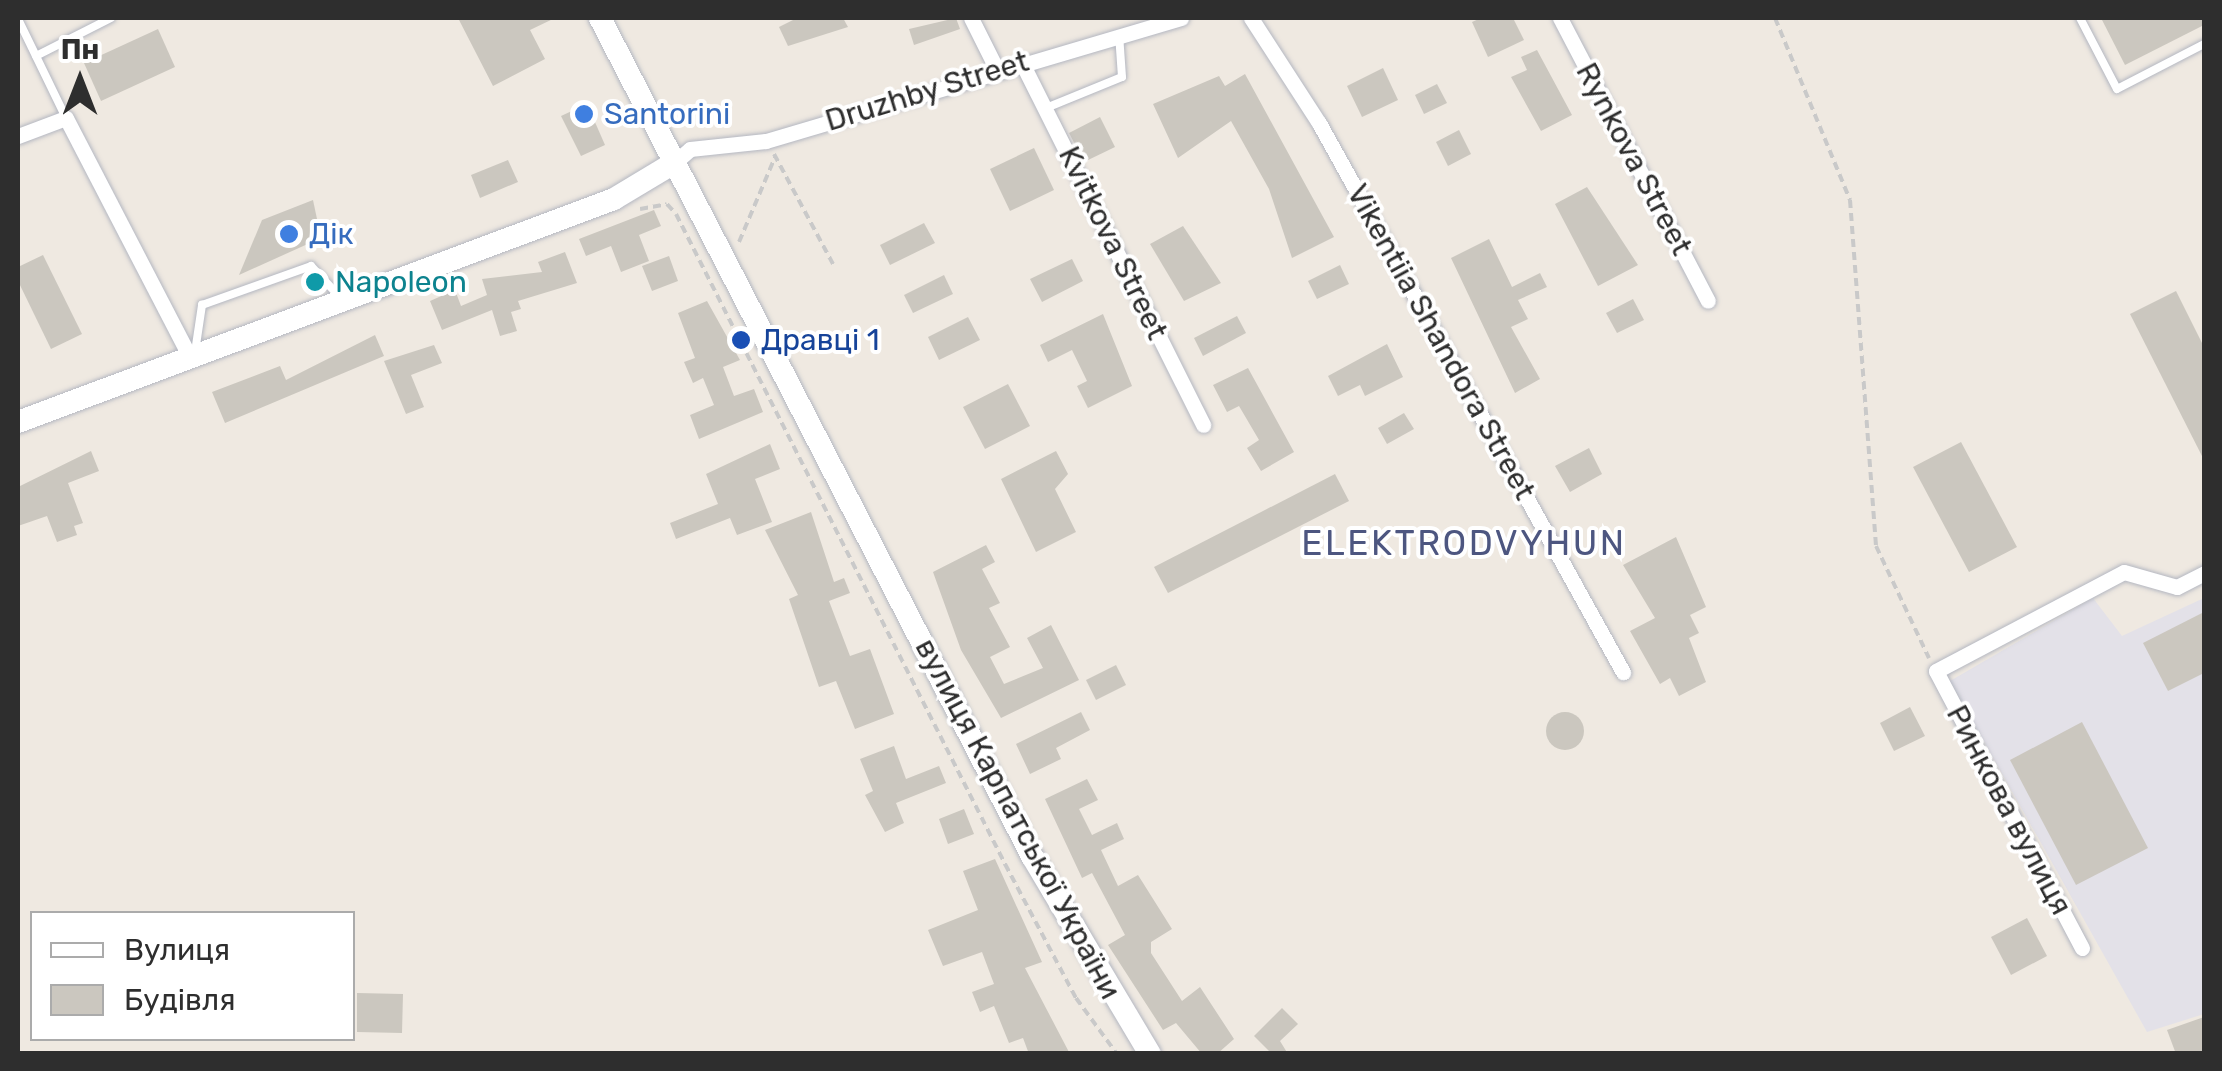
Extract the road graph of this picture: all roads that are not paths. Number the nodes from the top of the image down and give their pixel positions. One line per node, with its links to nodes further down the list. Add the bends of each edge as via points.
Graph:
1 (18, 18): 11 (lane)
2 (111, 18): 11 (lane)
3 (600, 18): 17 (main road, вулиця Карпатської України)
4 (970, 18): 13 (street)
5 (1182, 18): 9 (street, Druzhby Street)
6 (1252, 18): 24 (street, Vikentiia Shandora Street, via 1319,123)
7 (1560, 18): 19 (street, Rynkova Street)
8 (2080, 18): 10 (lane, via 2116,89)
9 (1119, 34): 12 (street, Druzhby Street); 14 (lane, via 1122,77)
10 (2204, 44)
11 (36, 56): 15 (lane)
12 (1020, 61): 13 (street, Druzhby Street); 14 (street, Kvitkova Street)
13 (997, 70): 17 (street, Druzhby Street, via 766,141 690,150)
14 (1046, 108): 22 (street, Kvitkova Street)
15 (66, 118): 16 (street); 20 (street)
16 (18, 136)
17 (674, 163): 18 (main road, via 630,192); 26 (main road, вулиця Карпатської України, via 1082,948)
18 (343, 300): 20 (main road); 20 (lane, via 311,266 202,305)
19 (1708, 302)
20 (192, 356): 21 (main road)
21 (22, 414)
22 (1204, 425)
23 (2204, 574): 25 (street, Ринкова вулиця, via 2177,586 2124,572 1936,671)
24 (1622, 672)
25 (2082, 948)
26 (1150, 1054)

